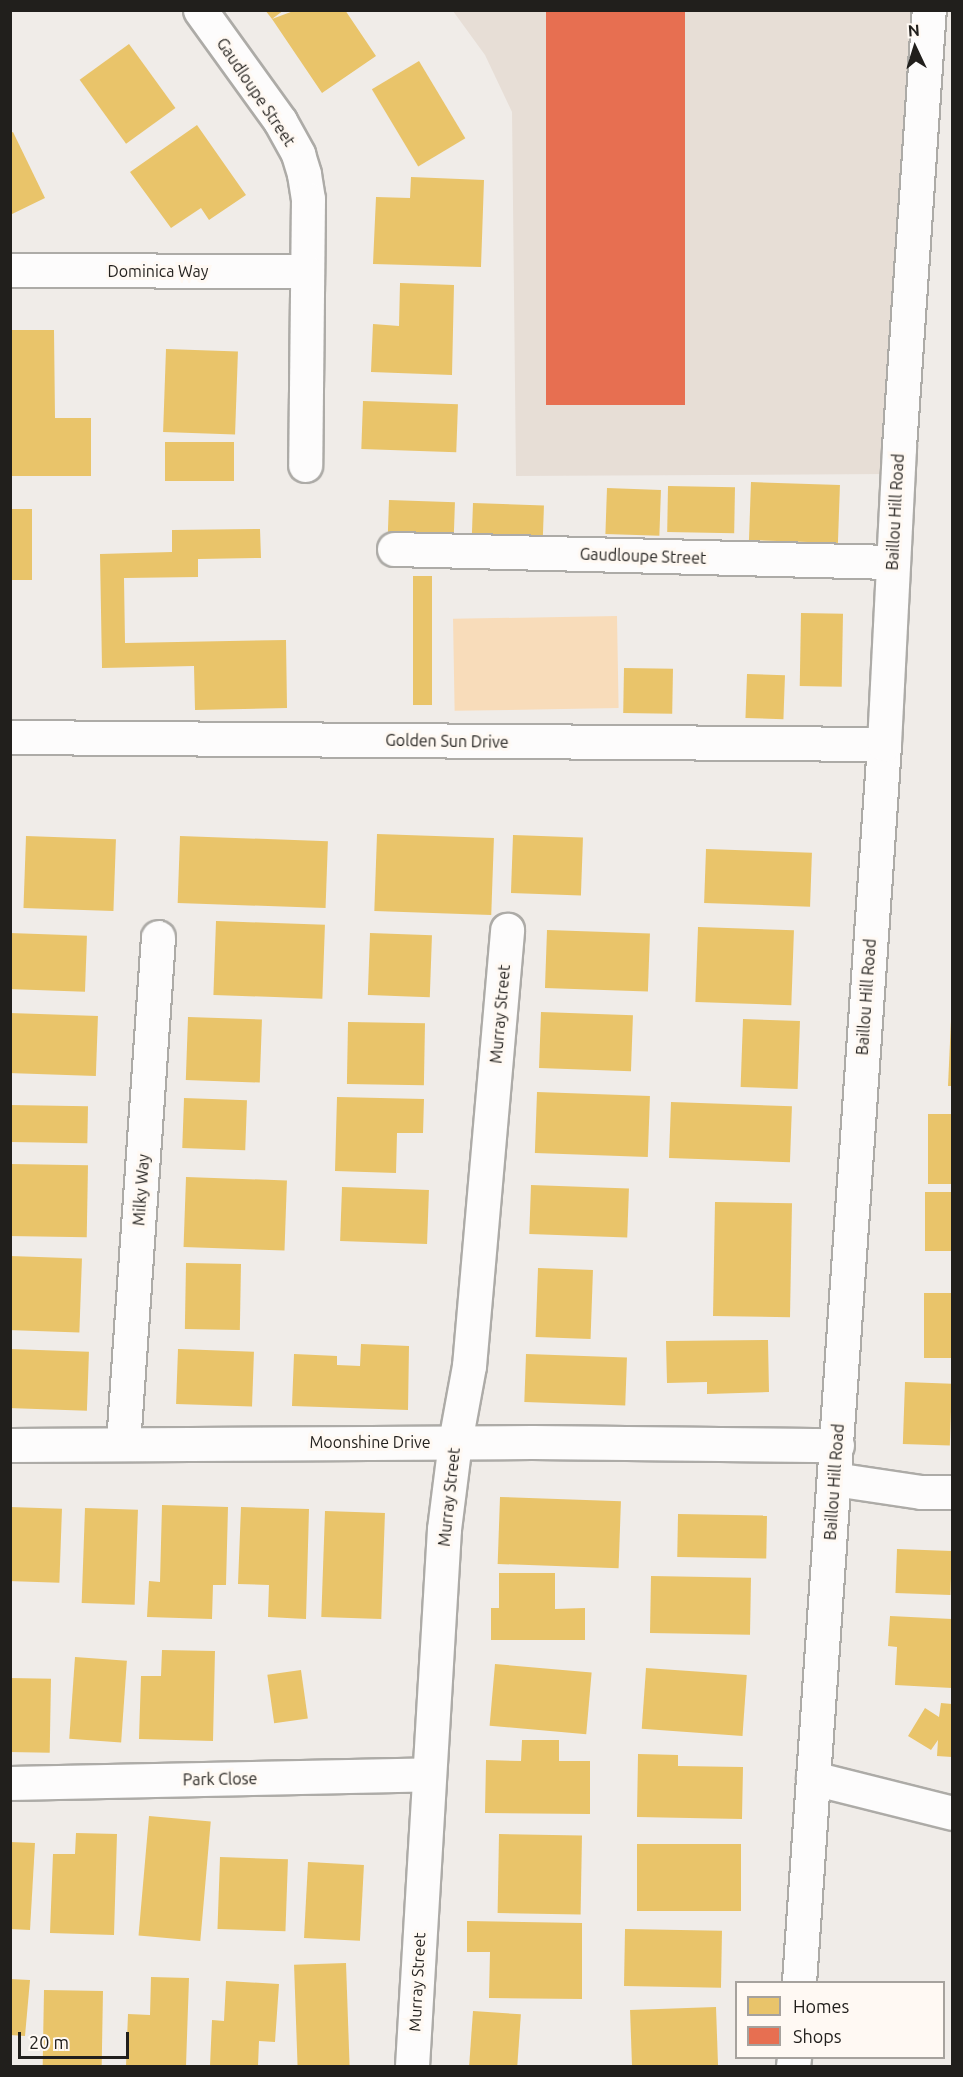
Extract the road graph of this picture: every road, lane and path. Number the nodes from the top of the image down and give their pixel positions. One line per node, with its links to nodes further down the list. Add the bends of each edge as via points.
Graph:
1 (200, 10): 4 (street, Gaudloupe Street, via 280,121 298,154 308,200)
2 (929, 10): 7 (street, Baillou Hill Road)
3 (10, 270): 4 (street, Dominica Way)
4 (306, 271): 5 (street, Gaudloupe Street)
5 (305, 465)
6 (394, 549): 7 (street, Gaudloupe Street)
7 (892, 562): 9 (street, Baillou Hill Road)
8 (10, 737): 9 (street, Golden Sun Drive)
9 (884, 744): 14 (street, Baillou Hill Road)
10 (507, 930): 12 (street, Murray Street, via 469,1366)
11 (158, 937): 13 (street, Milky Way)
12 (455, 1442): 13 (street, Moonshine Drive); 14 (street, Moonshine Drive); 18 (street, Murray Street, via 444,1529)
13 (123, 1444): 15 (street, Moonshine Drive)
14 (837, 1444): 16 (street, Baillou Hill Road)
15 (10, 1445)
16 (834, 1479): 17 (street, via 921,1492); 19 (street, Baillou Hill Road)
17 (952, 1492)
18 (429, 1774): 20 (street, Park Close); 23 (street, Murray Street)
19 (813, 1778): 21 (street); 22 (street, Baillou Hill Road)
20 (10, 1783)
21 (952, 1813)
22 (799, 1981)
23 (412, 2067)

